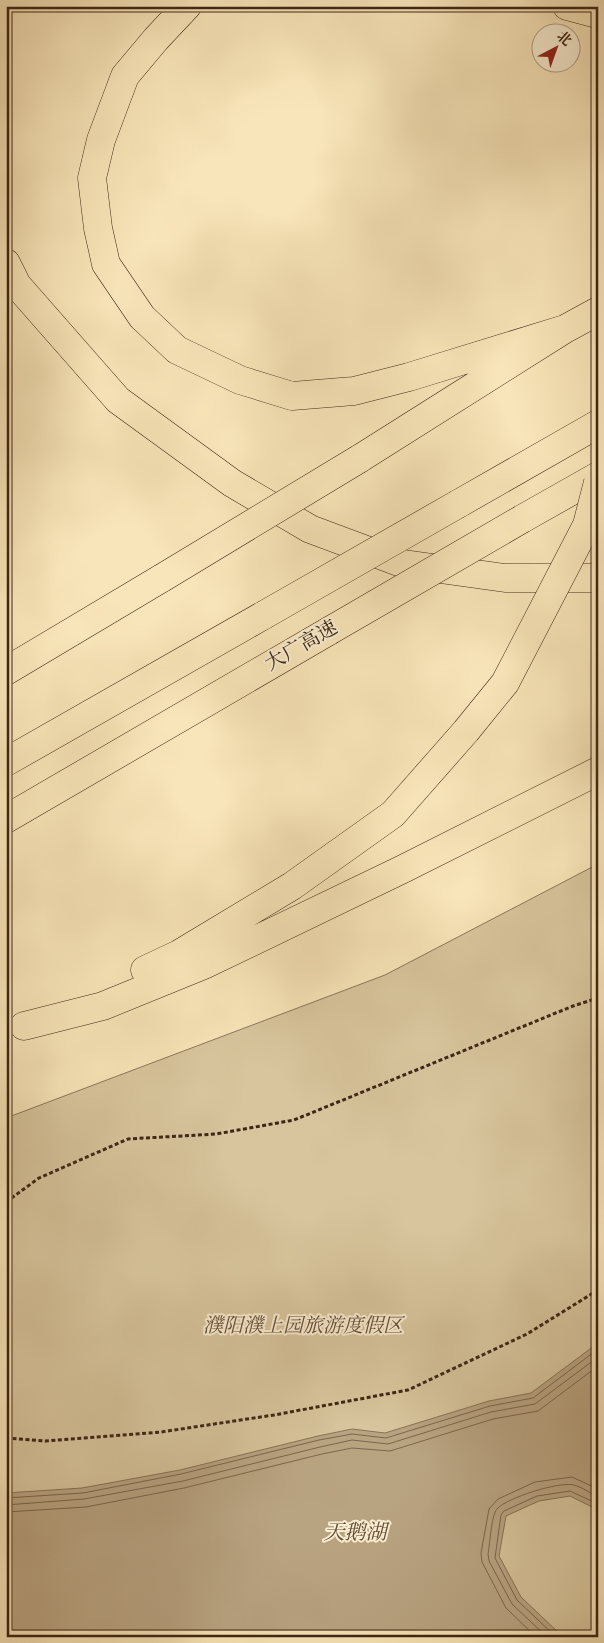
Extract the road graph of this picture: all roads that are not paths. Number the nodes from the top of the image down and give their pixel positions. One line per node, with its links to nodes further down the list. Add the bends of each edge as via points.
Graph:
1 (187, 6): 7 (highway, via 126,76 101,140 92,178 106,264 142,318 177,350 240,380 292,396 354,391)
2 (567, 6): 4 (highway)
3 (578, 6): 4 (highway)
4 (598, 14)
5 (6, 263): 11 (highway, via 17,285 118,400 232,483 310,529 404,564 505,578)
6 (598, 310): 7 (highway)
7 (565, 329): 12 (highway, bridge, via 359,460)
8 (598, 424): 13 (highway, bridge)
9 (598, 476): 15 (highway, 大广高速, bridge)
10 (598, 482): 16 (highway, bridge, via 587,525 505,683 393,814 292,886 179,954)
11 (598, 578)
12 (6, 671)
13 (6, 762)
14 (598, 771): 16 (highway, via 206,964 103,1006)
15 (6, 819)
16 (15, 1028)

